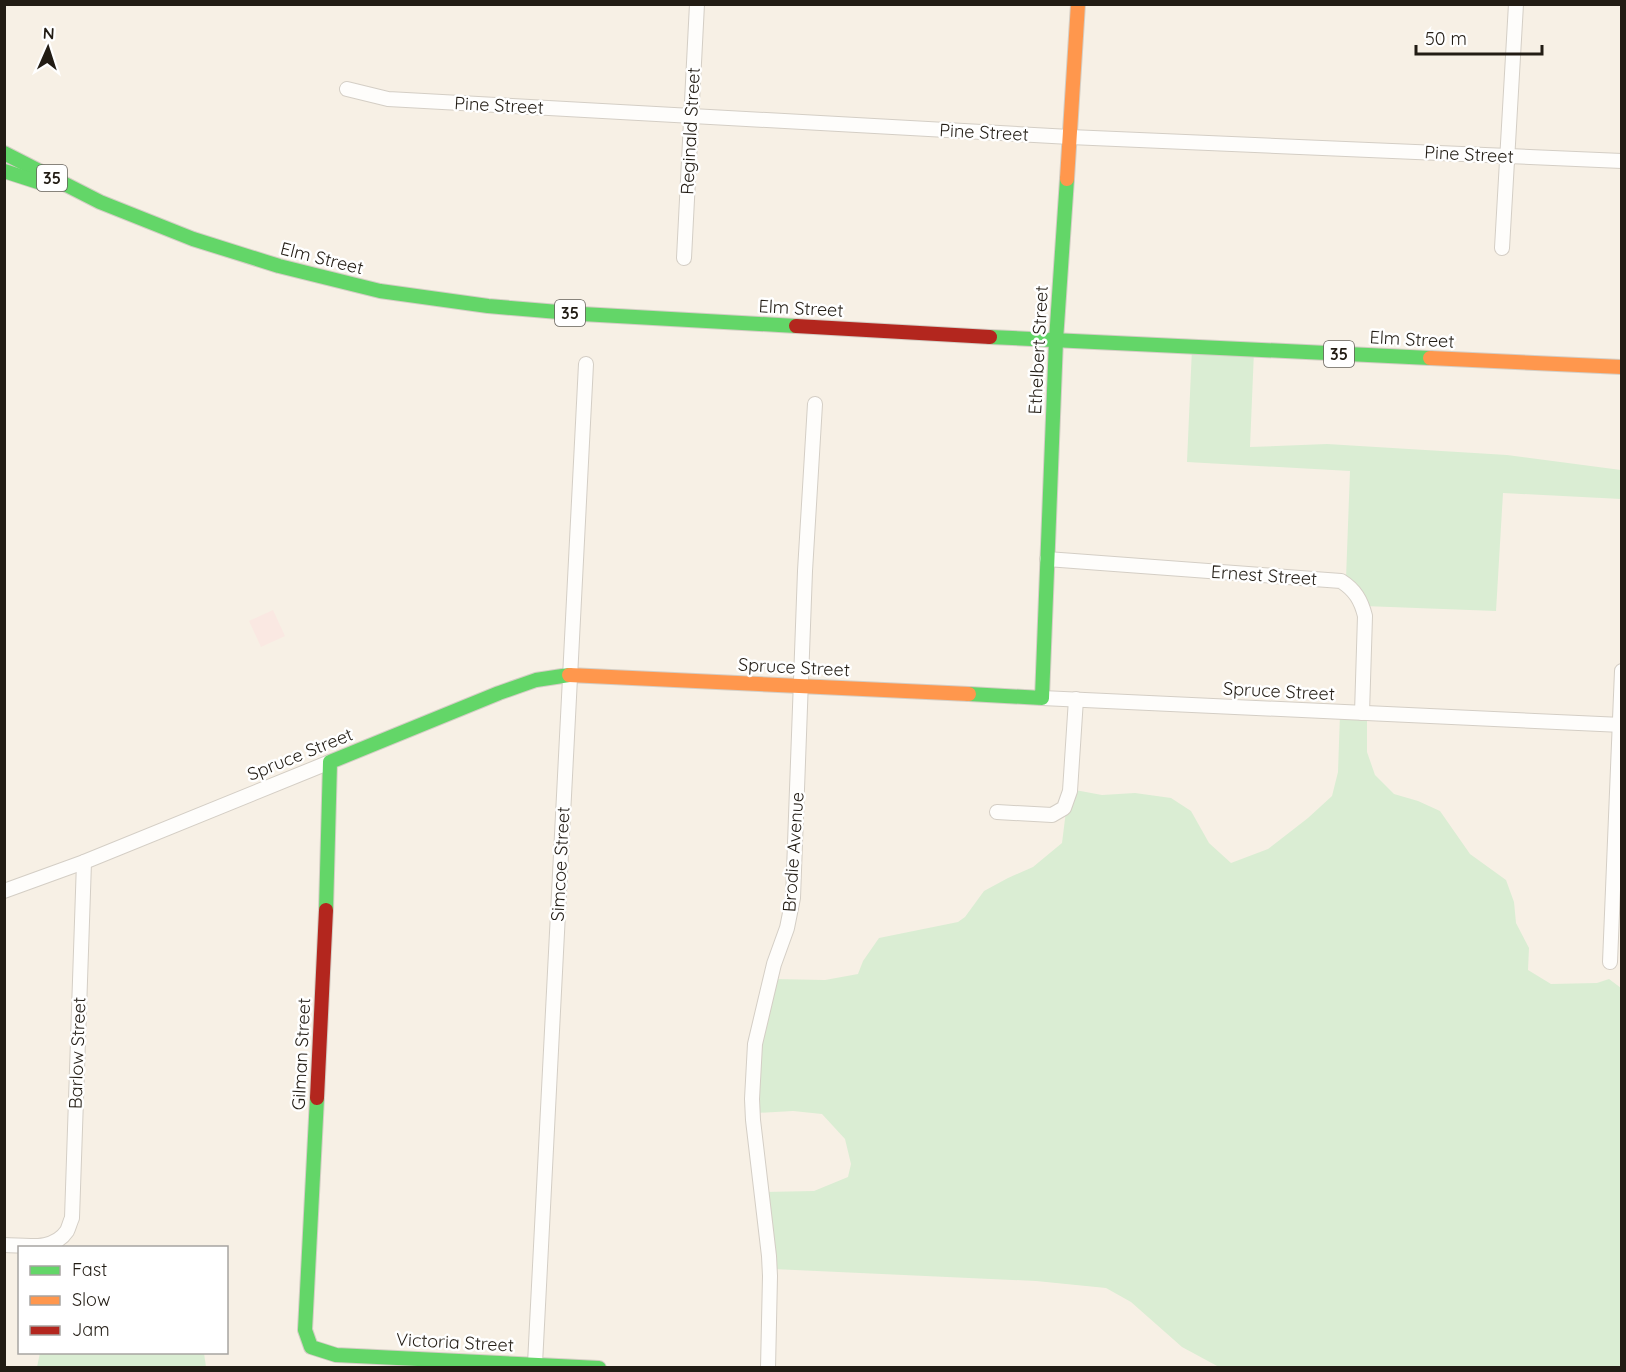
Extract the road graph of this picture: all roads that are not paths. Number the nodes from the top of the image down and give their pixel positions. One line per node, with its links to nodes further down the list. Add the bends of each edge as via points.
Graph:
1 (697, 4): 5 (street, Reginald Street)
2 (1078, 4): 6 (street, Ethelbert Street)
3 (1516, 4): 8 (street)
4 (347, 89): 5 (street, Pine Street, via 388,99)
5 (690, 116): 6 (street, Pine Street); 13 (street, Reginald Street)
6 (1070, 136): 8 (street, Pine Street); 14 (street, Ethelbert Street)
7 (4, 153): 11 (street, Elm Street / 35)
8 (1508, 156): 9 (street, Pine Street); 12 (street)
9 (1622, 161)
10 (4, 171): 11 (street)
11 (100, 202): 14 (street, Elm Street / 35, via 193,239 268,263 380,291 582,314)
12 (1502, 248)
13 (684, 258)
14 (1056, 340): 16 (street, Elm Street / 35); 18 (street, Ethelbert Street)
15 (586, 364): 20 (street, Simcoe Street)
16 (1622, 367)
17 (815, 404): 21 (street, Brodie Avenue)
18 (1047, 559): 22 (street, Ethelbert Street); 24 (street, Ernest Street, via 1341,581 1351,587 1365,616)
19 (1622, 671): 25 (street)
20 (570, 675): 21 (street, Spruce Street); 26 (street, Spruce Street, via 536,680 499,693); 33 (street, Simcoe Street)
21 (801, 686): 22 (street, Spruce Street); 35 (street, Brodie Avenue, via 793,898 755,1044 753,1120 770,1276)
22 (1041, 698): 23 (street, Spruce Street)
23 (1076, 699): 24 (street, Spruce Street); 27 (street, via 1070,791 1064,808 1052,815)
24 (1362, 713): 25 (street, Spruce Street)
25 (1620, 725): 30 (street)
26 (330, 762): 28 (street, Spruce Street); 32 (street, Gilman Street, via 305,1330)
27 (997, 812)
28 (84, 862): 29 (street, Spruce Street); 31 (street, Barlow Street, via 72,1218 66,1232 46,1246)
29 (4, 891)
30 (1610, 962)
31 (4, 1245)
32 (311, 1347): 33 (street, Victoria Street, via 336,1355)
33 (535, 1364): 34 (street, Victoria Street)
34 (599, 1368)
35 (768, 1368)

